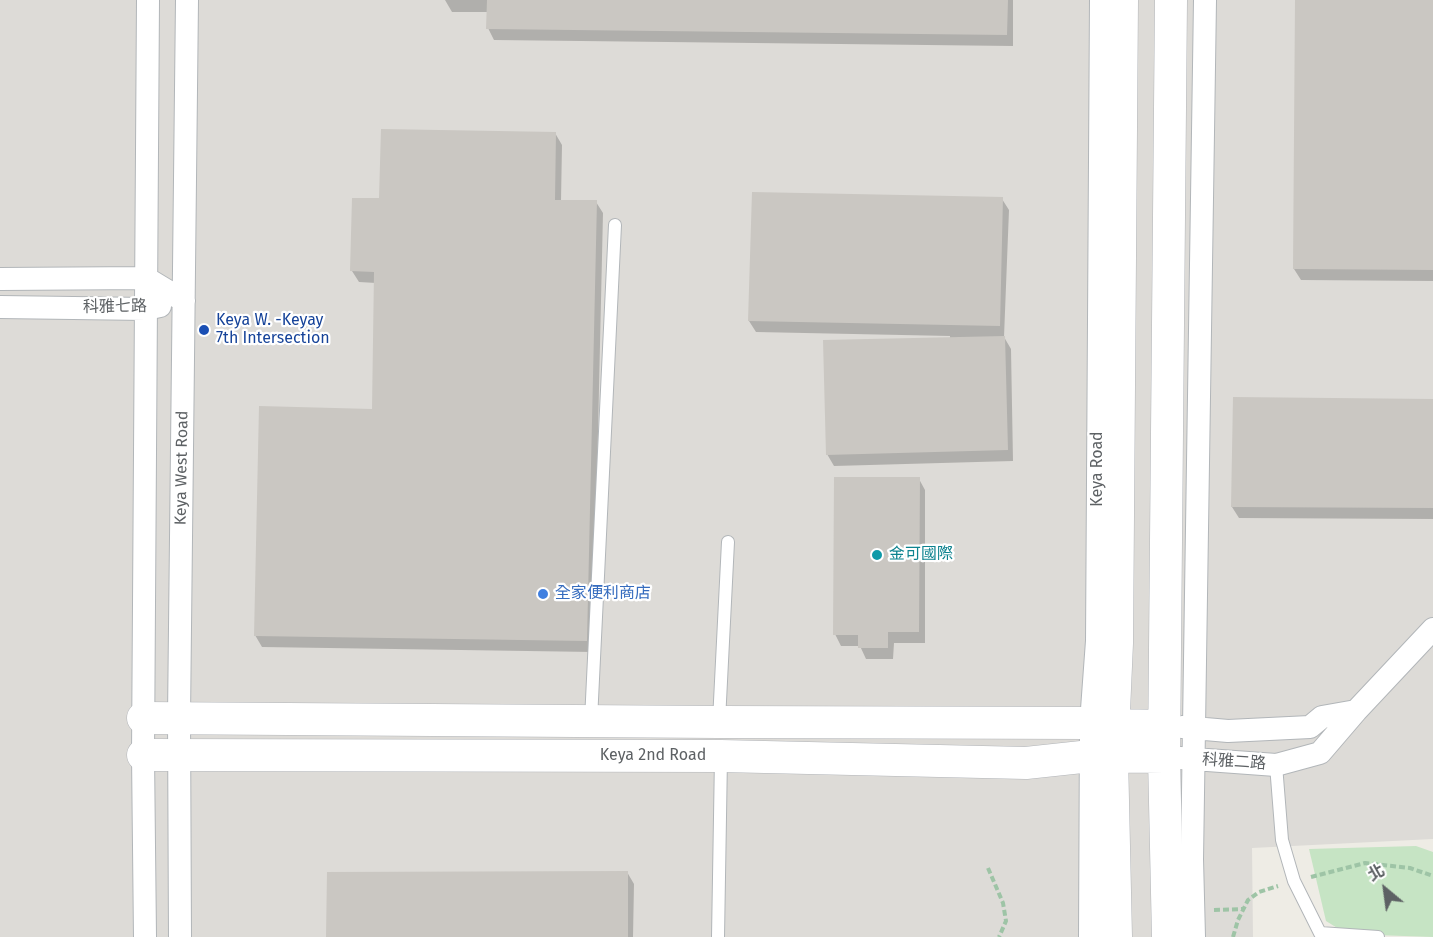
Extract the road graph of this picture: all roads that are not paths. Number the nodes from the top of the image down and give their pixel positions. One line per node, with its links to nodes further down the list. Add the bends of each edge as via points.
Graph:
1 (148, 0): 8 (street)
2 (187, 0): 10 (street, Keya West Road)
3 (1101, 0): 20 (street, Keya Road, via 1097,641)
4 (1122, 0): 20 (street, Keya Road, via 1117,643)
5 (1171, 0): 21 (street)
6 (1205, 0): 22 (street)
7 (615, 225): 18 (lane)
8 (146, 278): 9 (street, 科雅七路); 10 (street, 科雅七路); 12 (street)
9 (0, 279)
10 (184, 301): 12 (street, 科雅七路); 17 (street, Keya West Road)
11 (0, 307): 12 (street, 科雅七路)
12 (146, 309): 16 (street)
13 (728, 542): 19 (lane)
14 (1433, 629): 15 (street, 科雅二路)
15 (1356, 711): 22 (street, 科雅二路, via 1322,717 1310,727 1228,731); 29 (street, 科雅二路, via 1320,753)
16 (143, 717): 17 (street, Keya 2nd Road); 23 (street)
17 (179, 717): 18 (street, Keya 2nd Road); 24 (street, Keya West Road)
18 (591, 721): 19 (street, Keya 2nd Road)
19 (719, 722): 20 (street, Keya 2nd Road)
20 (1102, 724): 21 (street, Keya 2nd Road); 26 (street, Keya Road)
21 (1164, 726): 22 (street, 科雅二路); 27 (street)
22 (1195, 728): 28 (street)
23 (143, 755): 24 (street, Keya 2nd Road); 30 (street)
24 (179, 755): 25 (street, Keya 2nd Road); 31 (street, Keya West Road)
25 (721, 756): 26 (street, Keya 2nd Road, via 1026,763); 32 (lane)
26 (1101, 756): 27 (street, Keya 2nd Road); 33 (street, Keya Road); 34 (street, Keya Road)
27 (1164, 757): 28 (street, 科雅二路); 35 (street)
28 (1195, 759): 29 (street, 科雅二路); 36 (street)
29 (1276, 765): 37 (lane, via 1281,840 1294,881 1320,933)
30 (145, 937)
31 (180, 937)
32 (718, 937)
33 (1090, 937)
34 (1116, 937)
35 (1168, 937)
36 (1194, 937)
37 (1378, 937)

